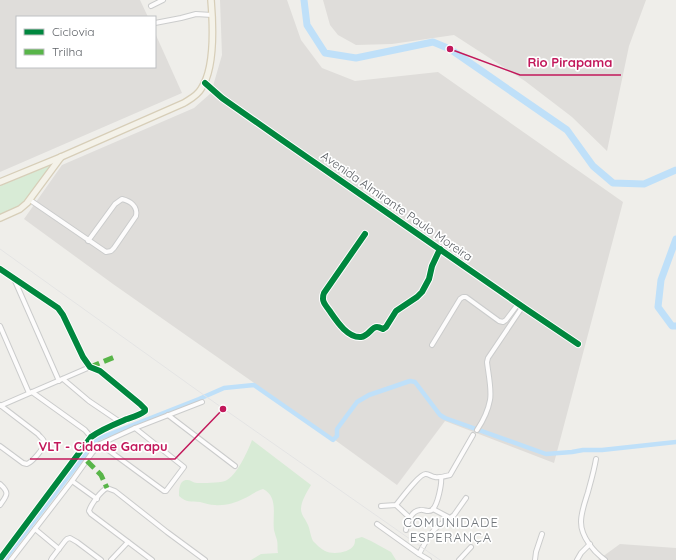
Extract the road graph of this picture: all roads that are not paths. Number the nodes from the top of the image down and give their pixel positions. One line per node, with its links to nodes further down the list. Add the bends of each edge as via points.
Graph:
1 (163, 0): 3 (street)
2 (212, 0): 4 (main road)
3 (151, 6)
4 (212, 15): 5 (street, via 196,14); 6 (main road, via 211,60)
5 (156, 23)
6 (205, 83): 7 (main road, via 197,94 184,103); 13 (street, Avenida Almirante Paulo Moreira, via 222,98)
7 (61, 156): 8 (main road); 9 (main road)
8 (0, 182)
9 (30, 200): 10 (main road, via 23,207); 12 (street)
10 (0, 217)
11 (365, 234): 13 (street, via 324,293 323,299 343,329 360,337 374,328 386,327 396,311 417,297 426,286)
12 (88, 241): 12 (street, via 106,252 111,251 136,216 136,207 124,199 118,201)
13 (440, 250): 18 (street, Avenida Almirante Paulo Moreira)
14 (0, 269): 15 (street)
15 (6, 274): 16 (street); 17 (street)
16 (0, 276)
17 (15, 280): 23 (street, via 61,311); 24 (street)
18 (518, 304): 19 (street, Avenida Almirante Paulo Moreira); 22 (street, via 503,322 463,297)
19 (523, 306): 21 (street, Avenida Almirante Paulo Moreira); 31 (street, via 488,358 490,402)
20 (0, 326): 25 (street)
21 (578, 344)
22 (432, 345)
23 (90, 367): 24 (street); 29 (street, via 100,371 145,410)
24 (61, 380): 25 (street); 29 (street)
25 (30, 393): 27 (street); 33 (street, via 81,427)
26 (202, 402): 28 (street)
27 (0, 405): 35 (street, via 38,434 44,443 35,458 27,464)
28 (168, 415): 30 (street); 37 (street)
29 (120, 422): 33 (street)
30 (135, 428): 34 (street); 34 (street, via 184,467 166,491)
31 (477, 430)
32 (473, 434): 38 (street, via 452,473)
33 (91, 437): 58 (street)
34 (100, 444): 39 (street)
35 (0, 446)
36 (596, 459): 54 (street, via 581,523 582,532)
37 (235, 466)
38 (441, 476): 44 (street, via 437,478 424,474); 46 (street, via 438,500)
39 (72, 480): 42 (street); 50 (street)
40 (0, 484): 43 (street, via 7,495)
41 (466, 498): 48 (street)
42 (97, 499): 53 (street, via 91,506 91,514); 64 (street, via 104,489 111,489)
43 (0, 505)
44 (396, 505): 45 (street); 47 (street)
45 (381, 506)
46 (433, 509): 47 (street, via 417,511); 48 (street)
47 (410, 518): 51 (street)
48 (450, 518): 57 (street, via 432,532)
49 (377, 524): 57 (street)
50 (35, 529): 56 (street); 59 (street)
51 (406, 530)
52 (542, 534): 67 (street)
53 (128, 542): 62 (street); 63 (street)
54 (590, 544): 68 (street); 69 (street)
55 (471, 547): 66 (street)
56 (59, 549): 60 (street); 61 (street, via 70,538)
57 (419, 554): 65 (street)
58 (0, 558)
59 (11, 560)
60 (51, 560)
61 (101, 560)
62 (111, 560)
63 (152, 560)
64 (205, 560)
65 (429, 560)
66 (459, 560)
67 (535, 560)
68 (577, 560)
69 (605, 560)

